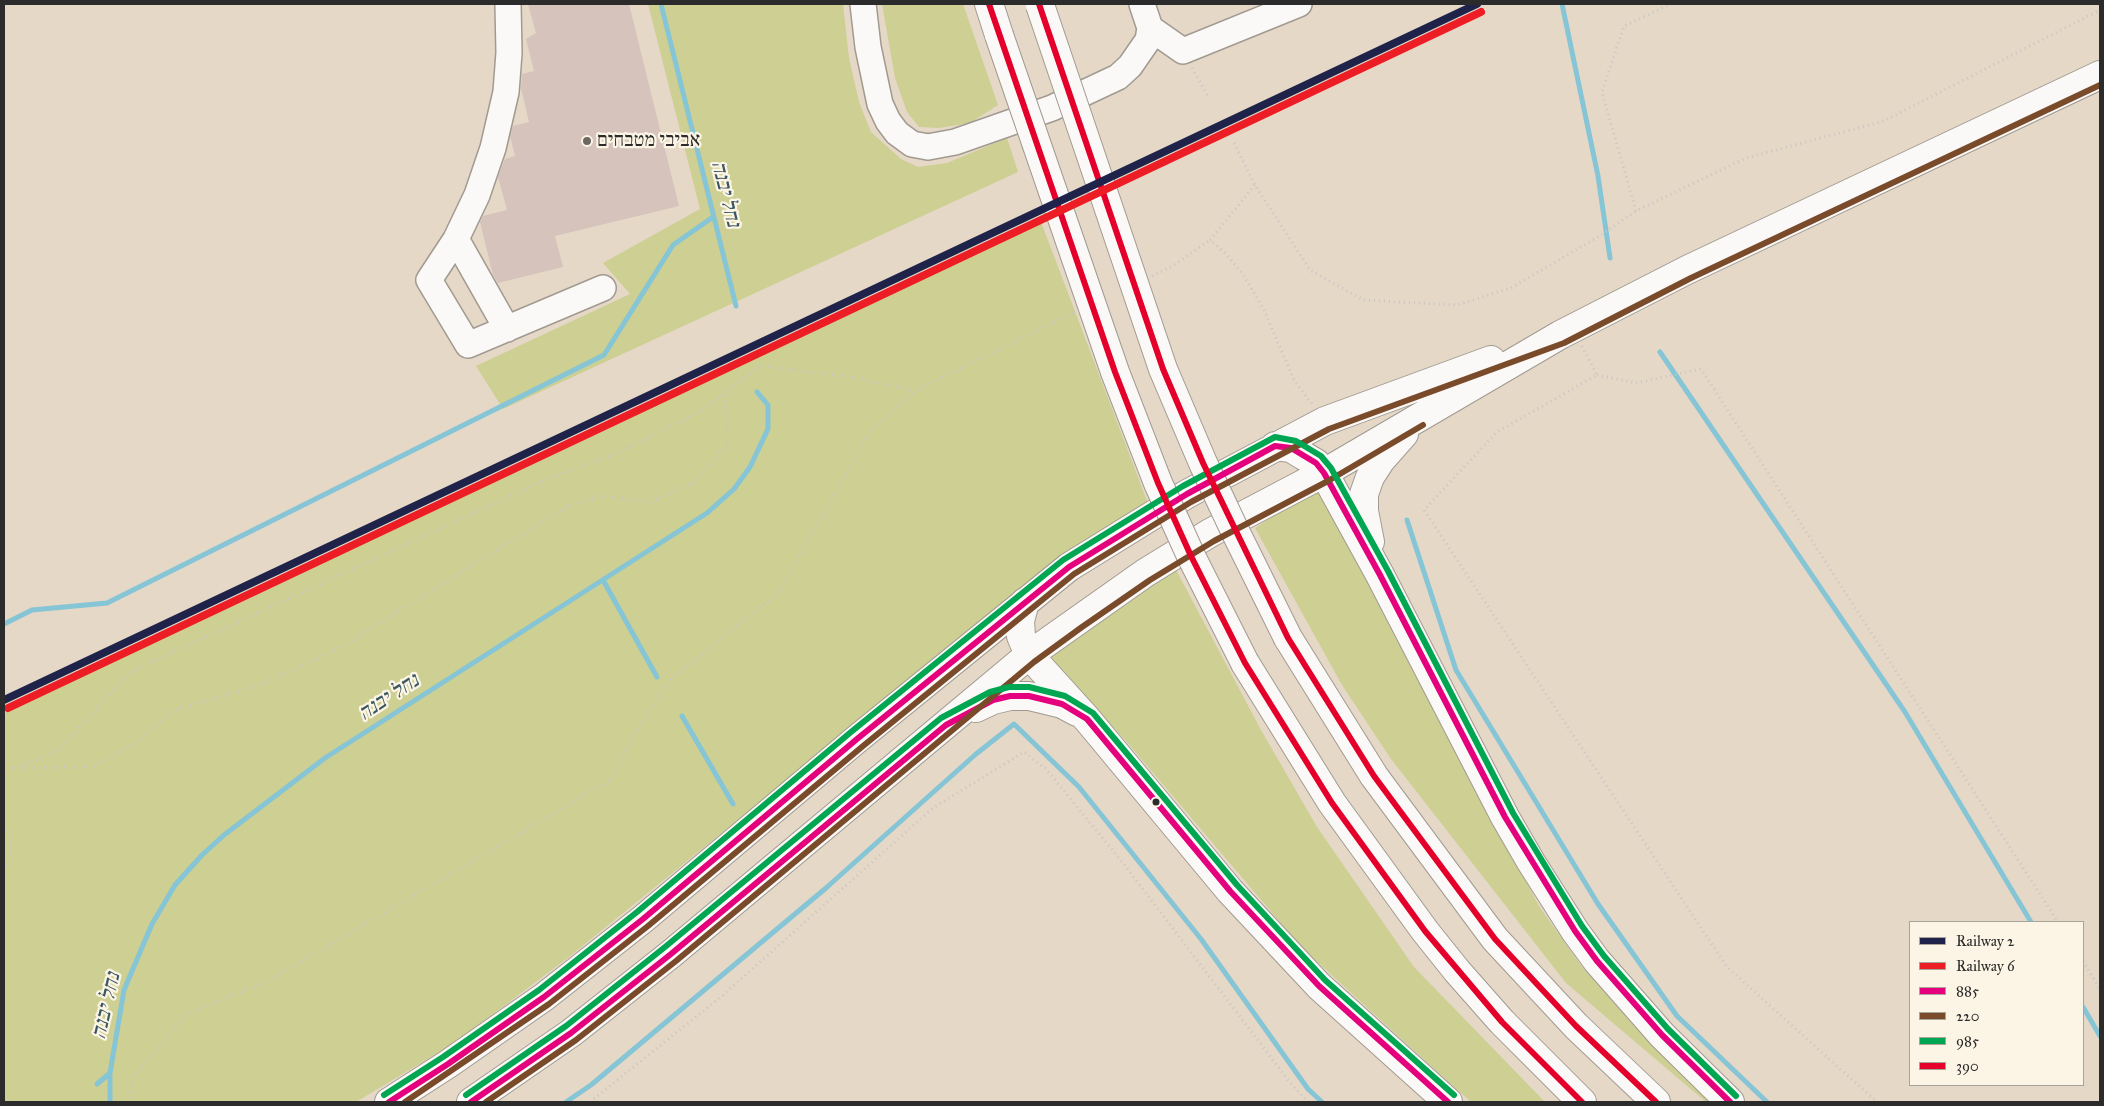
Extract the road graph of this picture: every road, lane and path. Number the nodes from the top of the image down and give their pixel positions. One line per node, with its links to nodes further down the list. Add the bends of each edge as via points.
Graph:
1 (508, 4): 16 (street, via 506,92 493,148 477,195)
2 (863, 4): 9 (street, via 880,104 897,133 912,144 928,147 955,142 1052,108 1118,77 1148,40)
3 (989, 4): 48 (highway, bridge, via 1115,372 1154,474 1245,663 1332,803 1425,931 1502,1022)
4 (1039, 4): 49 (highway, bridge, via 1163,369 1228,516 1288,638 1374,776 1495,939 1576,1026)
5 (1142, 4): 9 (street)
6 (1299, 4): 10 (street)
7 (1670, 4): 15 (path, via 1624,26 1602,92)
8 (2100, 10): 15 (path, via 1884,121 1746,158)
9 (1150, 28): 10 (street)
10 (1183, 51): 12 (path)
11 (2100, 75): 22 (highway, via 1688,270)
12 (1208, 96)
13 (1234, 143): 14 (path)
14 (1256, 185): 15 (path, via 1310,270 1362,300 1457,305 1511,288); 17 (path)
15 (1636, 211)
16 (456, 239): 21 (street); 21 (street, via 430,280 468,345)
17 (1210, 240): 18 (path, via 1171,267); 27 (path, via 1242,273 1263,308 1295,382)
18 (1144, 279)
19 (602, 288): 21 (street)
20 (1083, 308): 24 (path)
21 (507, 329)
22 (1566, 332): 23 (path); 26 (highway); 27 (highway)
23 (1597, 375): 39 (path, via 1636,383 1701,369); 51 (path, via 1497,432 1424,510 1727,967)
24 (915, 391): 25 (path, via 852,376 762,366); 42 (path, via 870,433 779,592 670,680 634,735 610,780 266,982 188,1013 133,1077)
25 (725, 393): 36 (path, via 699,412 613,455 554,476 130,672 58,751); 36 (path, via 727,444 695,482 651,502 603,496 568,506 339,648 260,685 172,711 139,741 92,767)
26 (1422, 415): 29 (highway); 30 (highway, via 1381,460 1364,494 1368,535)
27 (1325, 421): 28 (highway)
28 (1275, 446): 29 (highway, via 1291,448 1316,463); 31 (highway, via 1116,537 1070,566)
29 (1324, 474): 30 (highway); 32 (highway, via 1210,533 1145,573)
30 (1380, 575): 50 (highway, via 1505,817 1554,899 1597,961 1627,997)
31 (1025, 602): 32 (highway, via 1020,620 1021,636); 43 (highway, via 643,919 544,997)
32 (1029, 655): 33 (highway); 34 (highway)
33 (1087, 719): 34 (highway, via 1062,704 1028,696 1010,696 993,700); 47 (highway, via 1230,891 1319,986)
34 (946, 725): 44 (highway, via 671,954 570,1033)
35 (4, 768): 36 (path)
36 (14, 768)
37 (4, 826): 38 (path, via 11,852)
38 (4, 868)
39 (2057, 921)
40 (2084, 964): 41 (path)
41 (2100, 989)
42 (130, 1102)
43 (389, 1102)
44 (472, 1102)
45 (590, 1102): 46 (path, via 722,996 933,808 1024,752 1046,769 1123,863)
46 (1308, 1102)
47 (1448, 1102)
48 (1582, 1102)
49 (1656, 1102)
50 (1730, 1102)
51 (1877, 1102)

